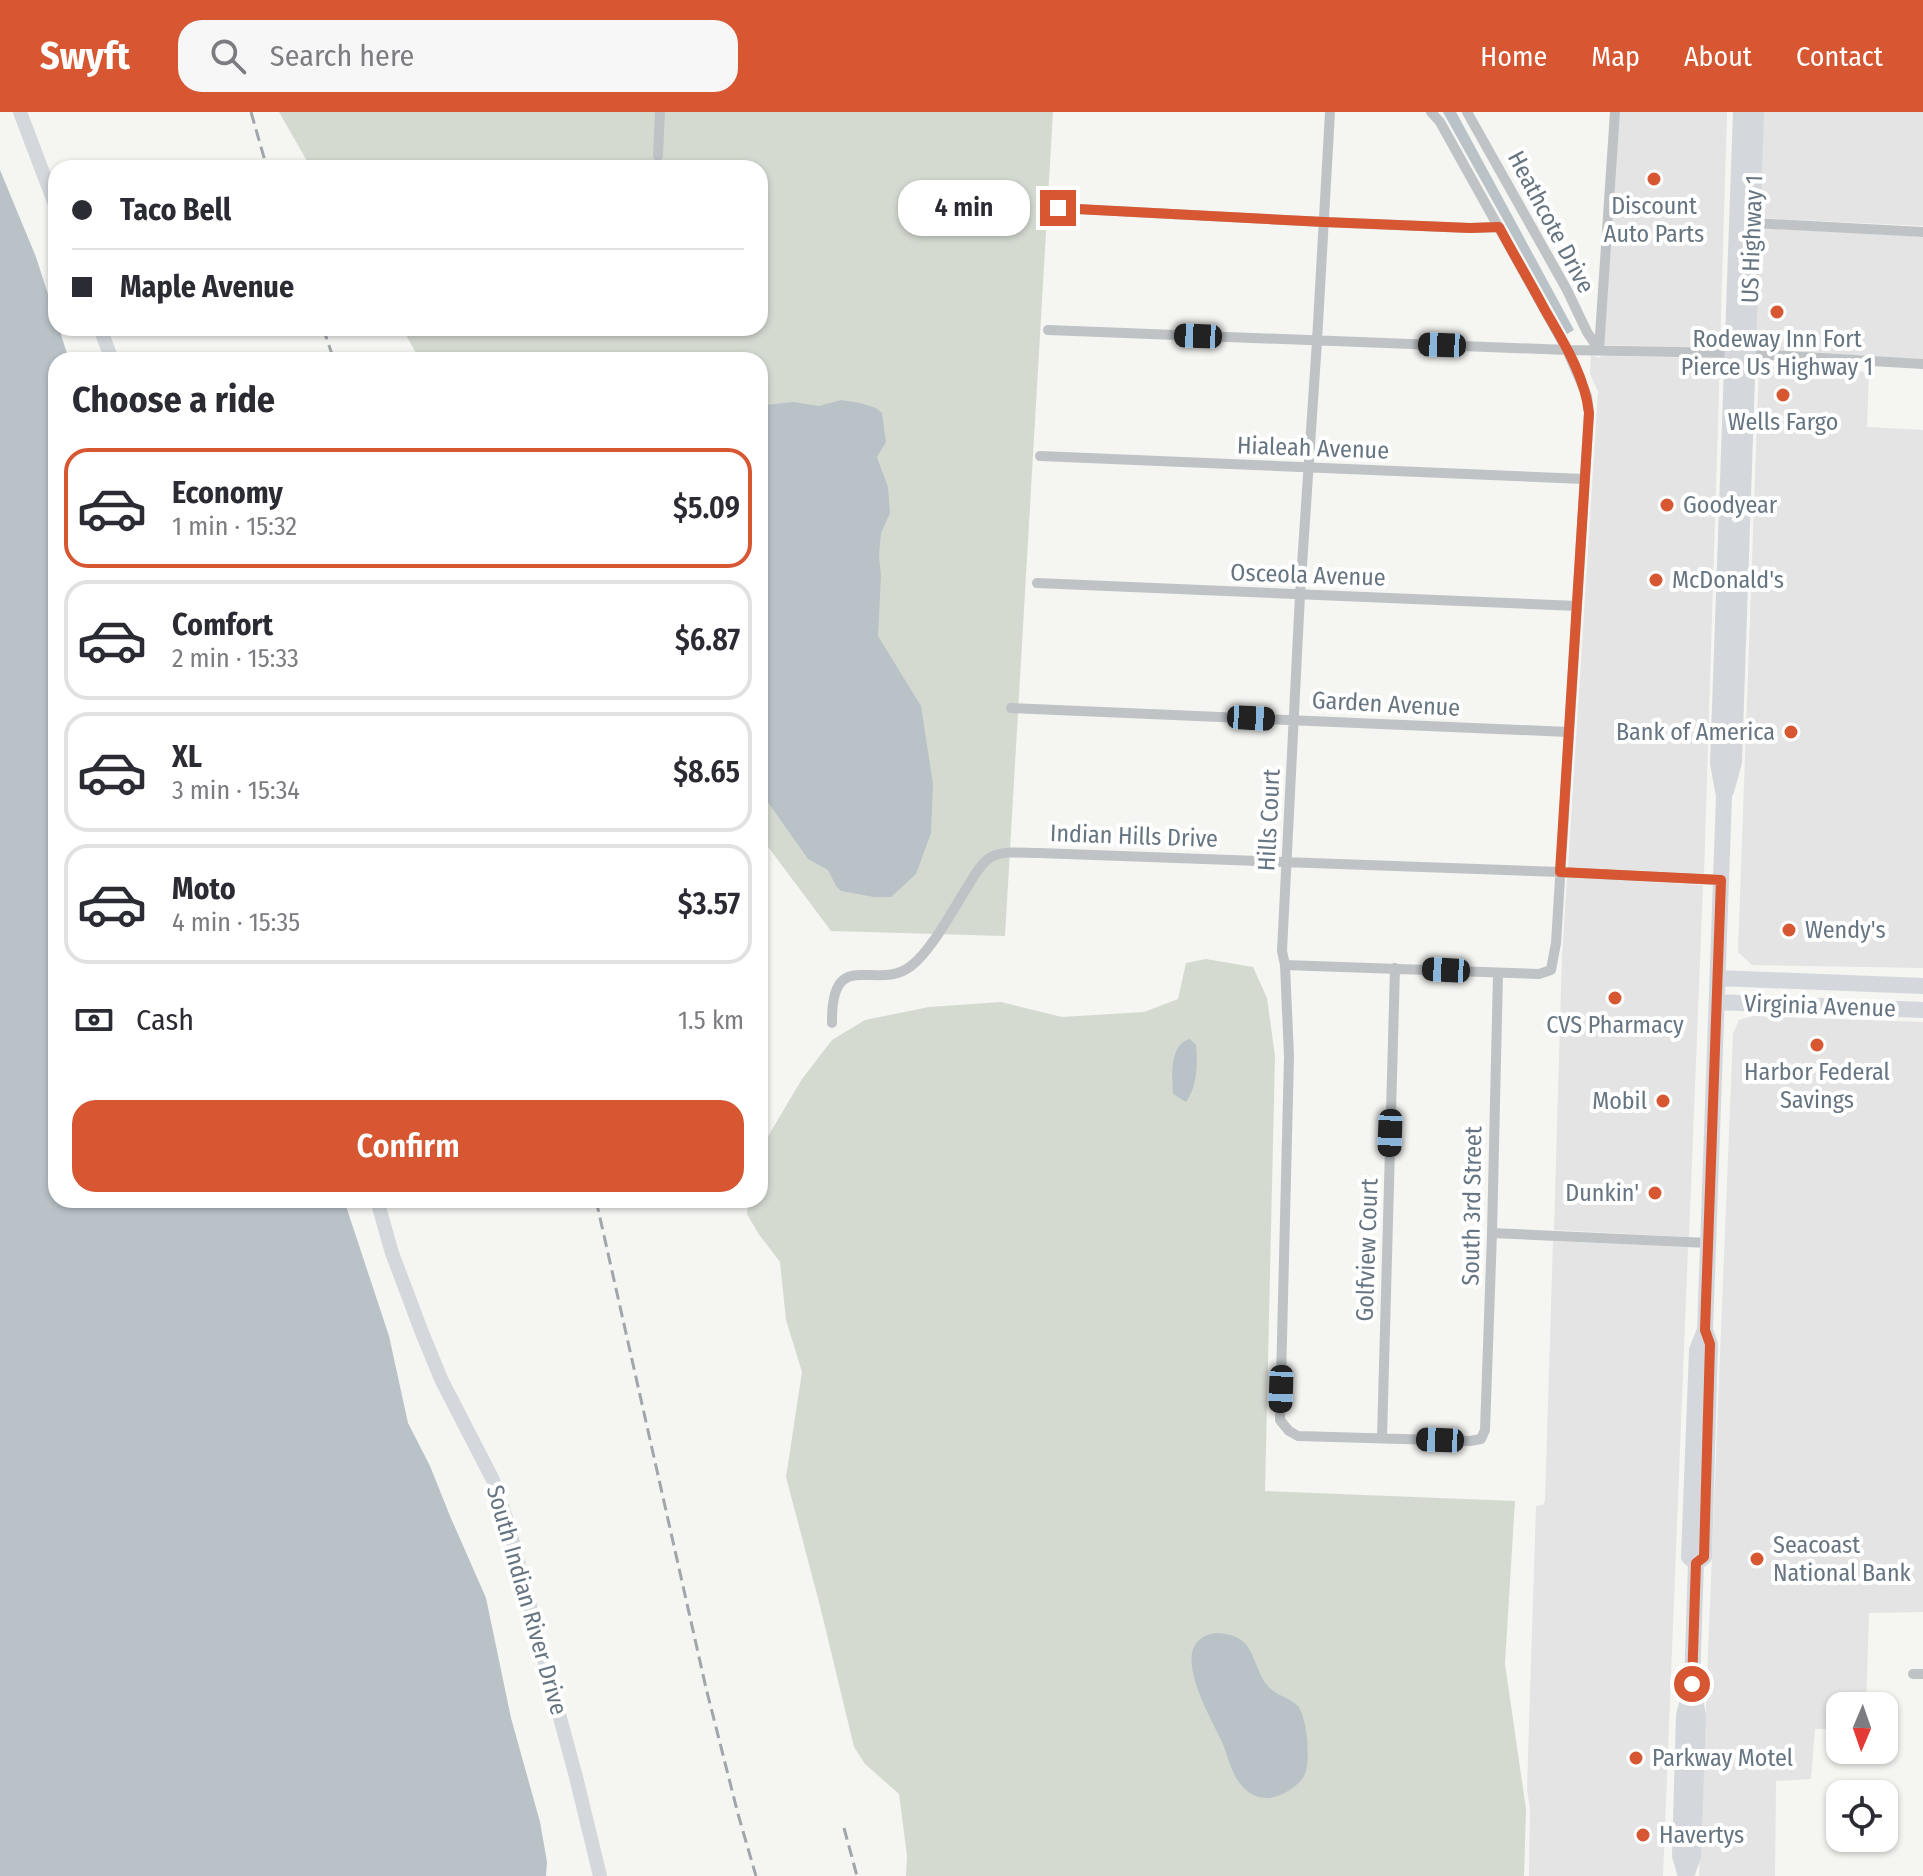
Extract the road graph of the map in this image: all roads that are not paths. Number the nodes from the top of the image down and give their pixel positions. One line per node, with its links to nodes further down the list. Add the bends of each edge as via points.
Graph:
1 (20, 112): 10 (main road)
2 (660, 112): 9 (street)
3 (1330, 112): 12 (street, Hills Court)
4 (1431, 112): 14 (street)
5 (1467, 112): 17 (street, Heathcote Drive)
6 (1615, 112): 16 (street)
7 (1741, 112): 22 (main road, US Highway 1)
8 (1756, 112): 13 (main road, US Highway 1)
9 (658, 156)
10 (48, 186)
11 (1058, 208): 12 (street)
12 (1324, 222): 14 (street); 19 (street, Hills Court)
13 (1753, 223): 15 (street); 22 (main road, US Highway 1)
14 (1499, 227): 20 (street)
15 (1923, 232)
16 (1601, 321): 17 (street); 21 (street)
17 (1583, 325): 21 (street, Heathcote Drive)
18 (1048, 330): 19 (street)
19 (1317, 341): 20 (street); 25 (street, Hills Court)
20 (1567, 350): 21 (street); 26 (street, via 1587,396)
21 (1599, 350): 22 (street)
22 (1740, 354): 23 (street); 27 (main road, US Highway 1); 28 (main road, US Highway 1)
23 (1923, 364)
24 (1040, 456): 25 (street, Hialeah Avenue)
25 (1309, 468): 26 (street, Hialeah Avenue); 32 (street, Hills Court)
26 (1584, 479): 33 (street)
27 (1726, 522): 28 (main road); 29 (main road, US Highway 1)
28 (1741, 547): 31 (main road, US Highway 1)
29 (1725, 559): 31 (main road); 37 (main road, US Highway 1, via 1718,763)
30 (1037, 583): 32 (street, Osceola Avenue)
31 (1740, 590): 37 (main road, US Highway 1, via 1734,762)
32 (1300, 595): 33 (street, Osceola Avenue); 35 (street, Hills Court)
33 (1577, 606): 36 (street)
34 (1011, 708): 35 (street, Garden Avenue)
35 (1293, 720): 36 (street, Garden Avenue); 38 (street, Hills Court)
36 (1568, 732): 39 (street)
37 (1724, 796): 40 (main road, US Highway 1)
38 (1287, 862): 39 (street, Indian Hills Drive); 41 (street, Hills Court); 48 (street, Indian Hills Drive, via 1039,853 988,858 910,967 892,974 851,975 841,982 834,994)
39 (1560, 872): 40 (street, Indian Hills Drive); 43 (street, via 1551,970)
40 (1721, 880): 44 (main road, US Highway 1)
41 (1285, 965): 42 (street); 52 (street, Hills Court, via 1289,1056 1280,1420 1298,1436)
42 (1395, 968): 43 (street); 52 (street, Golfview Court)
43 (1498, 973): 50 (street, South 3rd Street)
44 (1718, 978): 45 (main road, Virginia Avenue); 46 (main road, US Highway 1)
45 (1923, 986)
46 (1717, 1002): 47 (main road, Virginia Avenue); 51 (main road, US Highway 1)
47 (1923, 1010)
48 (832, 1023)
49 (379, 1208): 54 (main road, South Indian River Drive, via 425,1341 503,1509)
50 (1492, 1233): 51 (street); 52 (street, South 3rd Street, via 1481,1439)
51 (1708, 1243): 53 (main road, US Highway 1, via 1705,1330 1697,1350 1689,1557 1696,1563)
52 (1382, 1438)
53 (1692, 1684): 53 (main road, US Highway 1, via 1684,1716 1680,1841 1686,1876 1693,1856 1698,1716)
54 (600, 1876)

